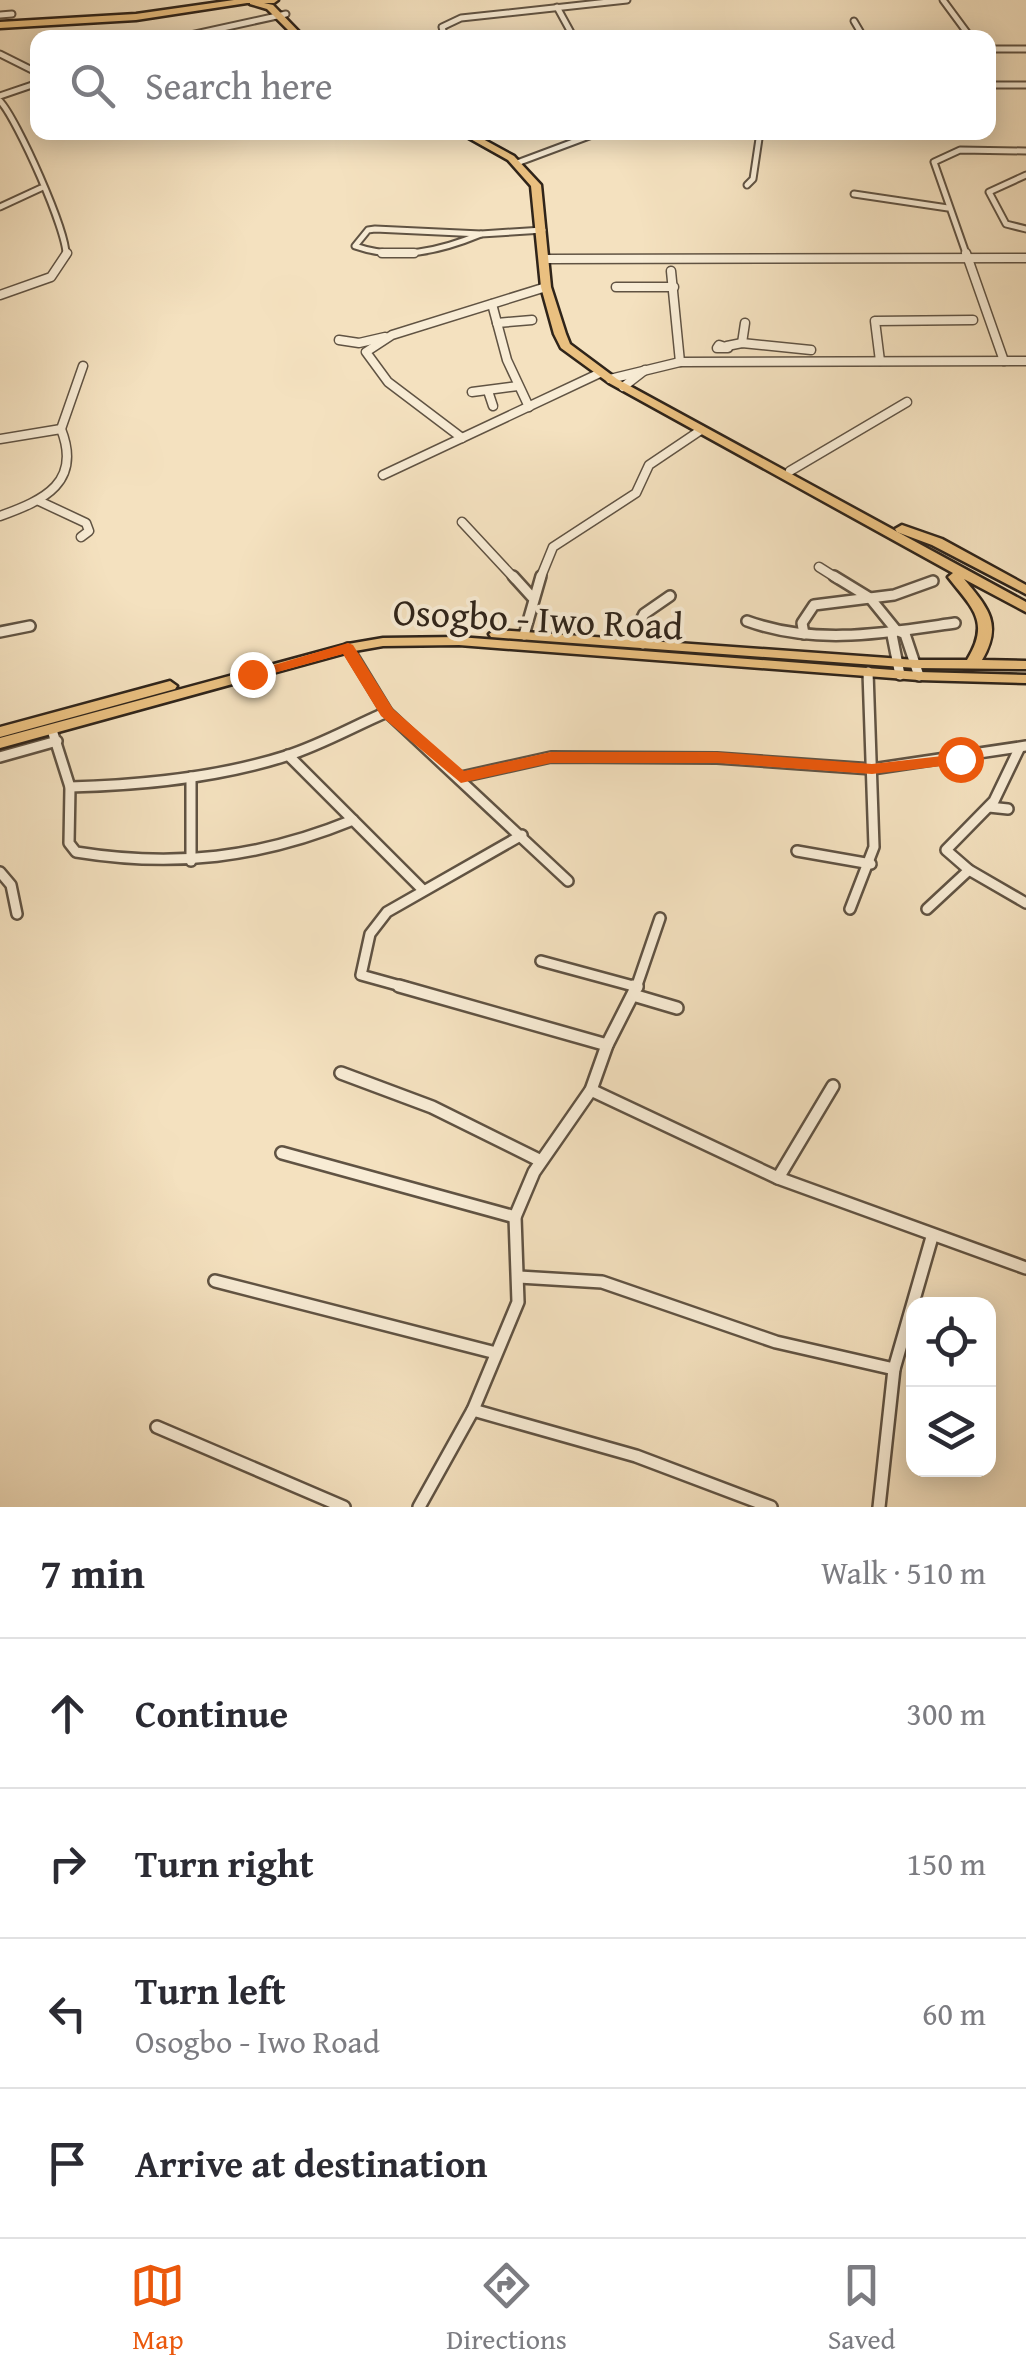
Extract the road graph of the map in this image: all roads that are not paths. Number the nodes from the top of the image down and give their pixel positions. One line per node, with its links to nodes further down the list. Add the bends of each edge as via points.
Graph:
1 (202, 0): 10 (main road)
2 (213, 0): 10 (main road)
3 (276, 0): 6 (main road); 9 (main road)
4 (627, 0): 7 (street)
5 (943, 0): 20 (street)
6 (244, 1): 9 (main road); 10 (main road)
7 (558, 7): 17 (street, via 448,21); 18 (street)
8 (12, 14): 11 (street)
9 (285, 16): 13 (street); 14 (street); 15 (main road); 16 (main road)
10 (102, 17): 11 (main road)
11 (0, 20)
12 (854, 20): 19 (street)
13 (216, 30)
14 (226, 30)
15 (295, 30)
16 (302, 30)
17 (443, 30)
18 (570, 30)
19 (860, 30)
20 (965, 30)
21 (996, 48): 22 (street)
22 (1026, 49)
23 (0, 54): 24 (street)
24 (30, 74)
25 (30, 83): 28 (street)
26 (996, 85): 27 (street)
27 (1026, 85)
28 (0, 96): 37 (street, via 35,161)
29 (478, 140): 34 (main road)
30 (490, 140): 34 (main road)
31 (578, 140): 34 (street)
32 (759, 140): 36 (street)
33 (1026, 150): 42 (street, via 938,156 934,162)
34 (521, 161): 44 (main road, via 536,185); 48 (main road, via 545,184)
35 (1026, 175): 43 (street, via 989,192 1006,224)
36 (747, 185)
37 (40, 188): 39 (street); 40 (street)
38 (854, 194): 42 (street)
39 (26, 196): 40 (street); 41 (street)
40 (46, 196): 53 (street, via 62,226 62,268)
41 (0, 207)
42 (948, 208): 46 (street)
43 (1026, 229)
44 (543, 230): 45 (street); 48 (main road)
45 (481, 234): 45 (street, via 415,254 355,246 371,229)
46 (966, 258): 47 (street); 48 (street); 68 (street)
47 (1026, 258)
48 (551, 259): 50 (main road); 74 (main road, via 574,344)
49 (671, 270): 52 (street)
50 (546, 287): 54 (street); 74 (main road, via 565,346)
51 (616, 287): 52 (street)
52 (674, 287): 70 (street)
53 (1, 296)
54 (492, 304): 57 (street); 61 (street)
55 (532, 320): 57 (street)
56 (973, 320): 67 (street, via 875,322)
57 (497, 323): 75 (street)
58 (746, 323): 60 (street)
59 (729, 326): 60 (street)
60 (740, 333): 64 (street)
61 (392, 335): 63 (street); 66 (street)
62 (339, 340): 63 (street)
63 (359, 343): 66 (street)
64 (742, 343): 65 (street); 71 (street, via 725,348)
65 (811, 350)
66 (366, 352): 83 (street, via 388,382)
67 (880, 361): 68 (street); 71 (street)
68 (1004, 361): 69 (street)
69 (1026, 361)
70 (680, 362): 71 (street); 73 (street)
71 (726, 362)
72 (84, 366): 81 (street)
73 (645, 370): 74 (street); 74 (street)
74 (616, 379): 80 (street); 82 (main road); 85 (main road)
75 (518, 386): 76 (street); 80 (street)
76 (488, 391): 77 (street); 79 (street)
77 (472, 392)
78 (907, 402): 85 (street)
79 (494, 406)
80 (529, 407): 83 (street)
81 (61, 429): 84 (street); 87 (street, via 69,465 59,486)
82 (700, 430): 90 (main road); 97 (street, via 649,465 636,492 553,547)
83 (462, 438): 86 (street)
84 (0, 439)
85 (790, 471): 90 (main road)
86 (383, 475)
87 (39, 502): 88 (street); 91 (street, via 86,523 89,531)
88 (0, 516)
89 (462, 522): 97 (street)
90 (895, 532): 93 (main road); 95 (main road, via 937,542); 99 (main road); 100 (main road)
91 (81, 537)
92 (819, 567): 98 (street)
93 (955, 577): 101 (main road); 111 (main road, via 987,621 987,642)
94 (933, 581): 98 (street)
95 (1026, 590)
96 (670, 596): 109 (street, via 653,603)
97 (532, 597): 108 (street)
98 (870, 598): 105 (street); 107 (street, via 814,605 802,623)
99 (1026, 599)
100 (1026, 608)
101 (1026, 618)
102 (747, 620): 107 (street)
103 (955, 623): 105 (street)
104 (30, 626): 106 (street)
105 (896, 630): 107 (street); 112 (street); 113 (street, via 906,634)
106 (0, 632)
107 (804, 634)
108 (524, 635): 109 (main road, Osogbo - Iwo Road); 117 (main road, Osogbo - Iwo Road, via 418,630 356,636)
109 (636, 643): 112 (main road, Osogbo - Iwo Road)
110 (348, 648): 114 (main road, Osogbo - Iwo Road, via 459,641); 116 (street); 118 (main road, Osogbo - Iwo Road)
111 (971, 666): 113 (main road, Osogbo - Iwo Road); 115 (main road, Osogbo - Iwo Road)
112 (899, 668): 113 (main road, Osogbo - Iwo Road); 114 (main road, Osogbo - Iwo Road)
113 (917, 670): 115 (main road, Osogbo - Iwo Road)
114 (868, 672): 123 (street)
115 (1025, 676)
116 (387, 712): 121 (street); 125 (street)
117 (0, 732)
118 (54, 735): 119 (main road, Osogbo - Iwo Road); 122 (street); 126 (street)
119 (0, 744)
120 (1022, 748): 123 (street); 132 (street, via 992,804 946,850)
121 (288, 755): 124 (street); 127 (street)
122 (0, 758)
123 (872, 769): 125 (street, via 717,758 551,757); 131 (street)
124 (191, 777): 126 (street); 130 (street)
125 (461, 777): 128 (street)
126 (70, 788): 130 (street, via 68,843 76,852)
127 (353, 820): 130 (street, via 273,852); 135 (street)
128 (522, 835): 134 (street); 135 (street)
129 (797, 852): 131 (street)
130 (191, 862)
131 (871, 864): 137 (street)
132 (969, 870): 136 (street); 138 (street)
133 (0, 872): 139 (street, via 11,885)
134 (568, 881)
135 (422, 889): 144 (street, via 377,922 360,970 364,978)
136 (1026, 903)
137 (850, 909)
138 (927, 910)
139 (17, 914)
140 (660, 918): 142 (street)
141 (541, 961): 142 (street)
142 (635, 991): 143 (street); 144 (street)
143 (677, 1008)
144 (606, 1045): 147 (street)
145 (340, 1073): 149 (street, via 432,1107)
146 (833, 1086): 150 (street)
147 (590, 1090): 149 (street); 150 (street)
148 (282, 1153): 151 (street)
149 (541, 1161): 151 (street)
150 (778, 1178): 152 (street)
151 (515, 1217): 154 (street)
152 (932, 1237): 153 (street); 157 (street)
153 (1026, 1268)
154 (519, 1277): 156 (street, via 518,1302); 157 (street, via 602,1282 776,1342)
155 (215, 1281): 156 (street)
156 (496, 1353): 158 (street)
157 (894, 1370): 163 (street)
158 (473, 1410): 161 (street); 162 (street, via 636,1456)
159 (157, 1426): 160 (street)
160 (344, 1507)
161 (419, 1507)
162 (771, 1507)
163 (880, 1507)

